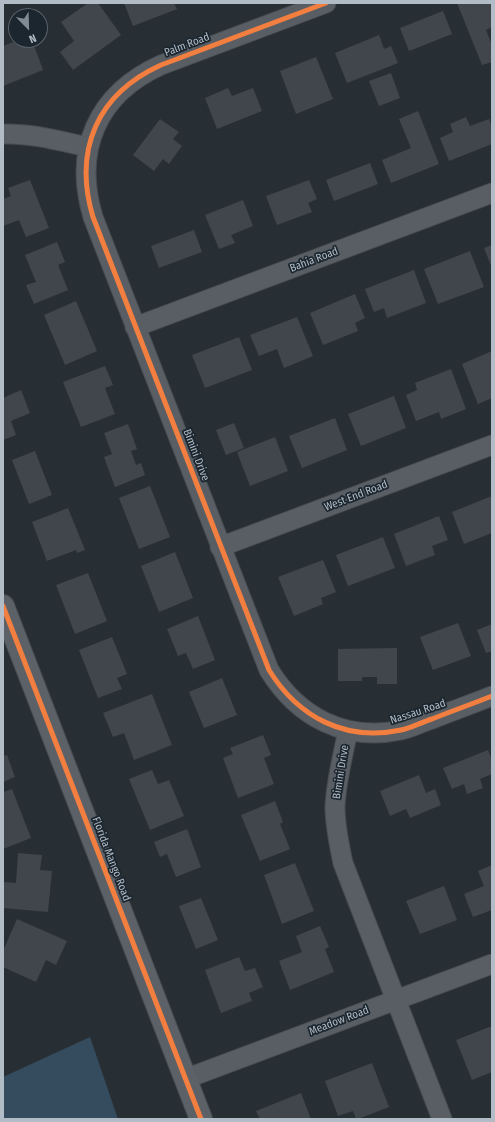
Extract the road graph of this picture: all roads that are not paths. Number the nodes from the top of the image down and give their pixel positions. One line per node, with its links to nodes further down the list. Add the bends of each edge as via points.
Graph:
1 (326, 3): 3 (street, Palm Road, via 161,65 136,78 115,96 107,107)
2 (3, 134): 3 (street, via 44,137)
3 (88, 147): 5 (street, Bimini Drive, via 85,175 89,203)
4 (492, 193): 5 (street, Bahia Road)
5 (135, 327): 7 (street, Bimini Drive)
6 (492, 445): 7 (street, West End Road)
7 (220, 547): 10 (street, Bimini Drive, via 276,682 306,712 330,725)
8 (3, 606): 13 (street, Florida Mango Road)
9 (492, 696): 10 (street, Nassau Road, via 402,730 374,733)
10 (348, 730): 12 (street, Bimini Drive, via 335,807 337,835 343,863)
11 (492, 964): 12 (street, Meadow Road)
12 (395, 1000): 13 (street, Meadow Road); 15 (street, Bimini Drive)
13 (185, 1079): 14 (street, Florida Mango Road)
14 (201, 1119)
15 (442, 1119)

